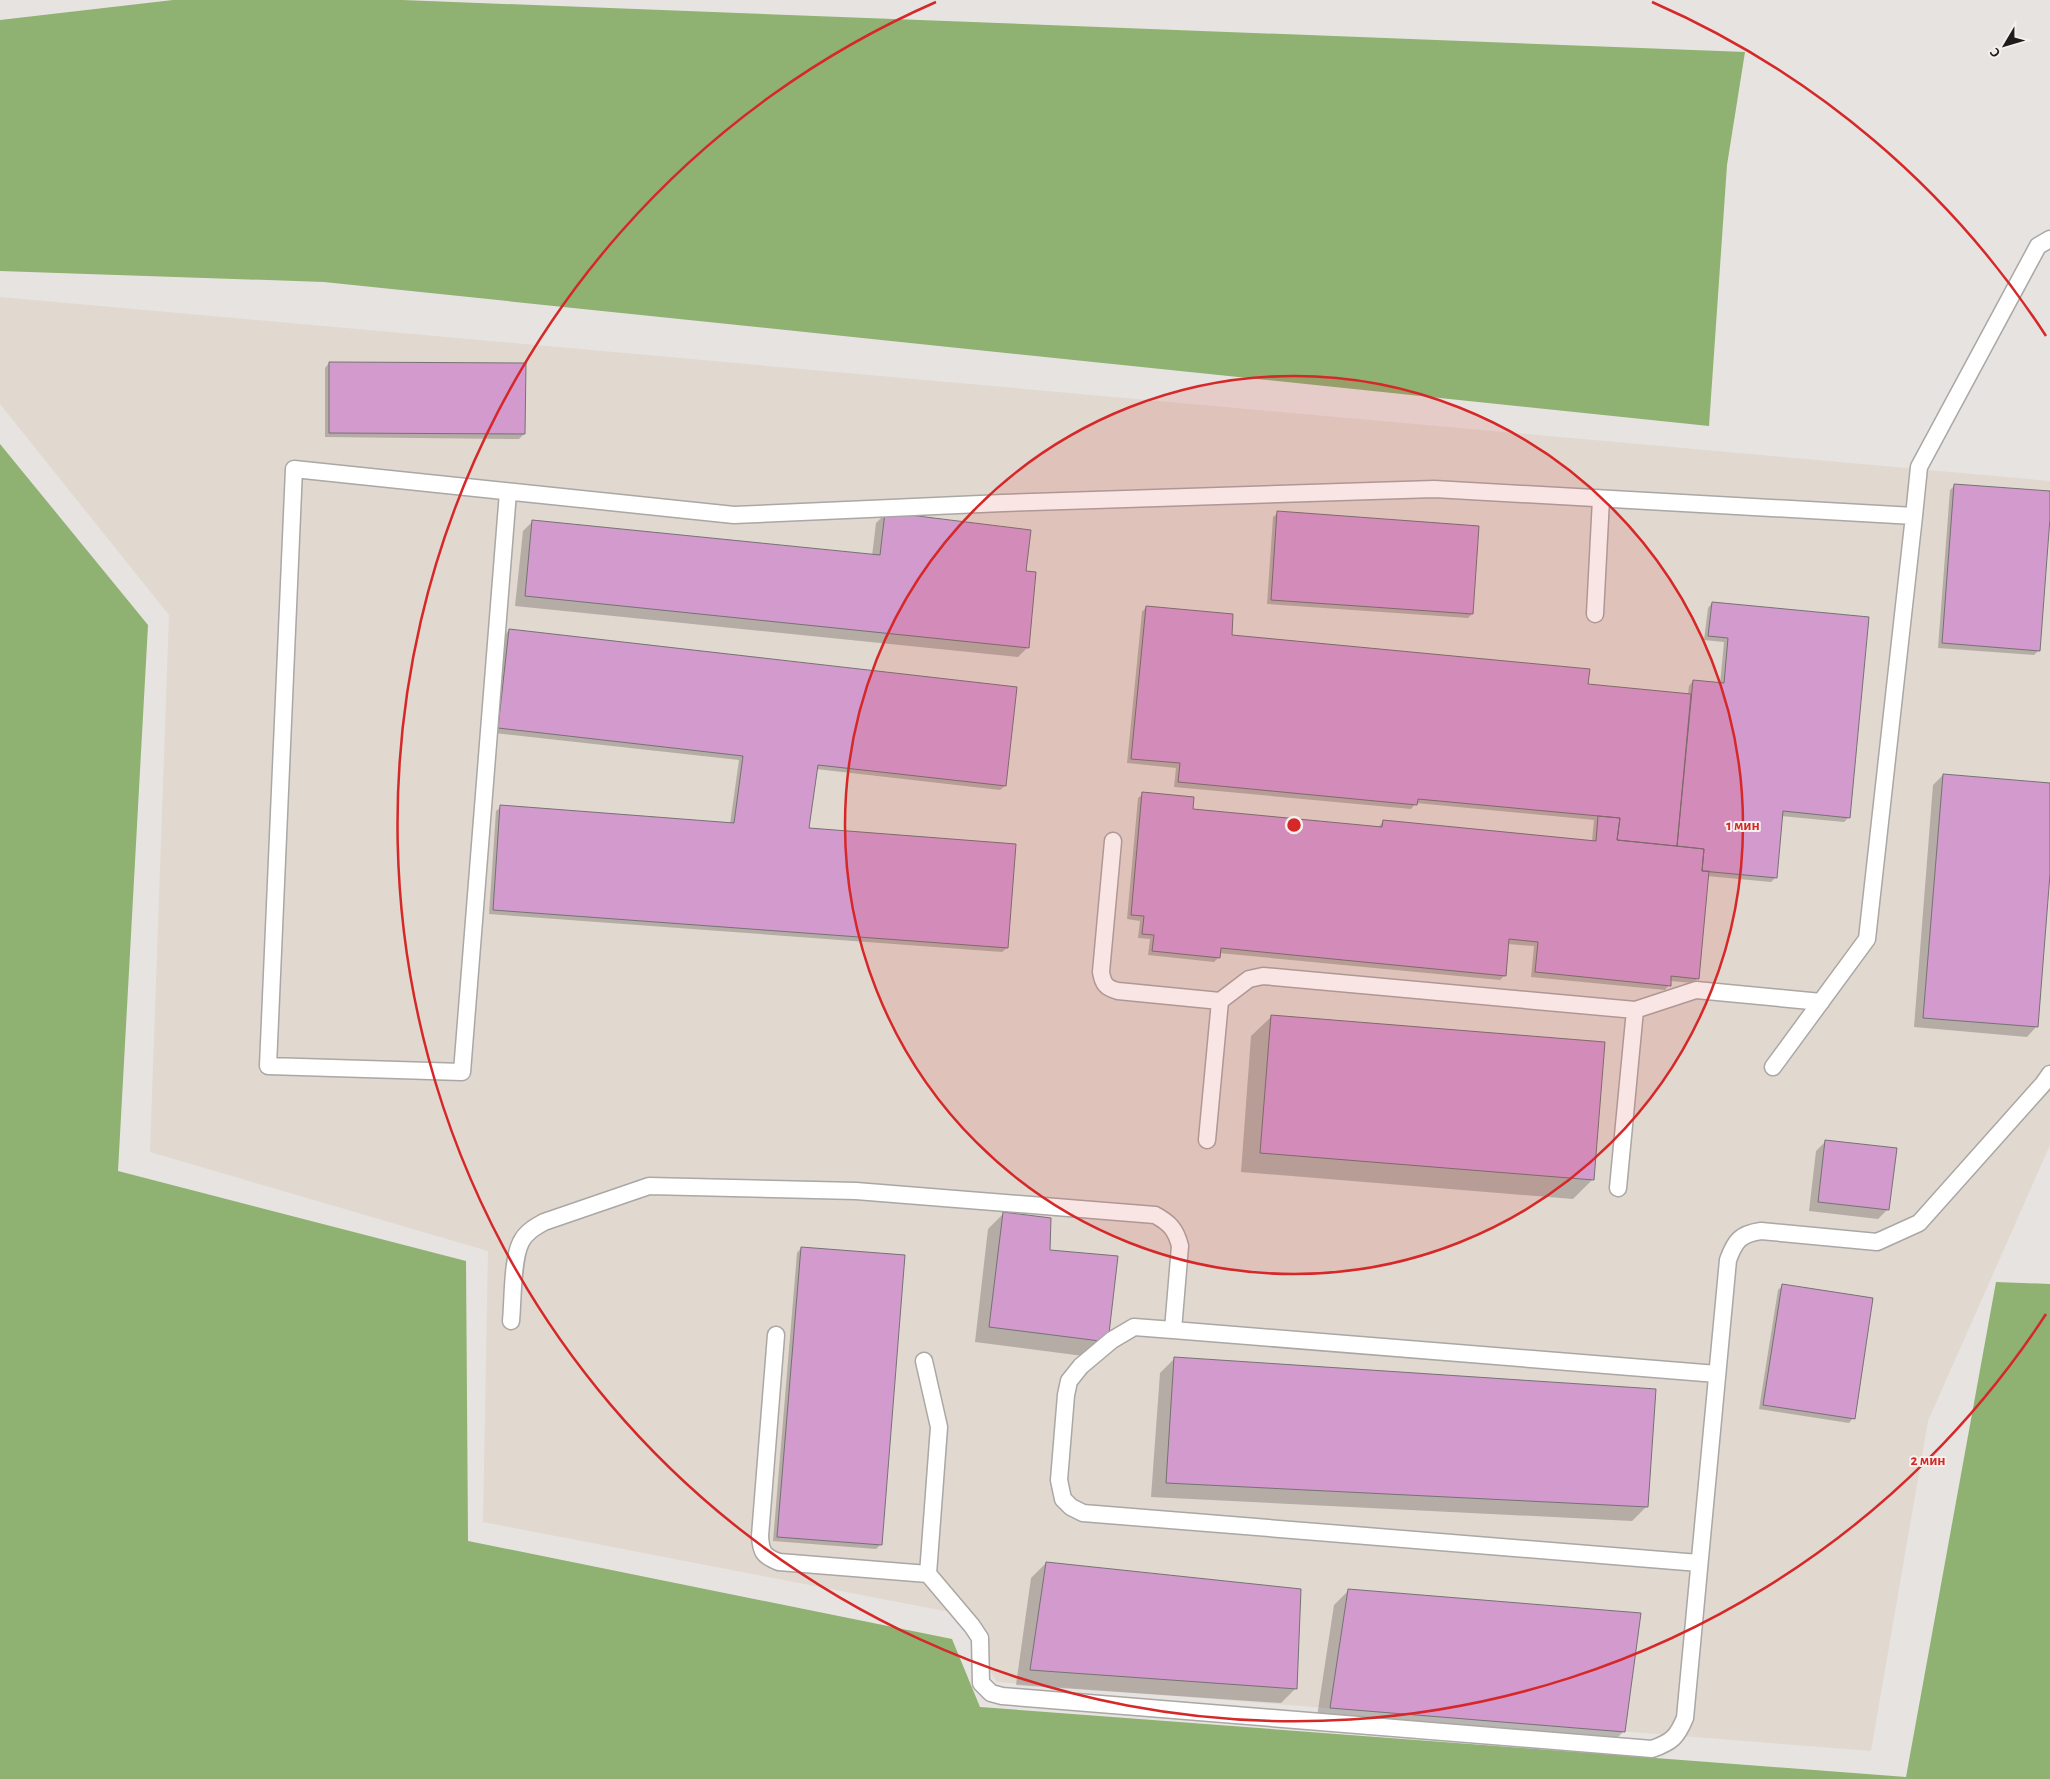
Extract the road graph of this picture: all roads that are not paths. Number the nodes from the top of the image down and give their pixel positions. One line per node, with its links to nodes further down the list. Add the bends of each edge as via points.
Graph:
1 (2050, 239): 4 (lane, via 2038,246 1919,467)
2 (508, 492): 2 (lane, via 294,470 268,1066 462,1072); 3 (lane, via 734,515 1434,489)
3 (1601, 499): 4 (lane); 5 (lane)
4 (1914, 516): 8 (lane, via 1867,939)
5 (1595, 614)
6 (1113, 841): 7 (lane, via 1102,982 1118,991)
7 (1220, 1001): 9 (lane, via 1248,979 1276,976); 12 (lane)
8 (1821, 1002): 9 (lane, via 1696,990); 10 (lane)
9 (1635, 1010): 13 (lane)
10 (1773, 1067)
11 (2050, 1074): 18 (lane, via 1919,1223 1877,1242 1761,1231 1747,1233 1733,1244 1728,1260)
12 (1207, 1140)
13 (1618, 1188)
14 (511, 1321): 15 (lane, via 516,1257 521,1242 531,1230 544,1222 649,1186 856,1191 1155,1216 1168,1222 1177,1233 1180,1246)
15 (1173, 1330): 18 (lane); 19 (lane, via 1134,1327 1112,1340 1081,1366 1069,1381 1059,1480 1063,1499 1071,1507 1083,1513)
16 (776, 1335): 20 (lane, via 761,1550 768,1558 779,1562)
17 (924, 1361): 20 (lane, via 939,1427)
18 (1717, 1374): 19 (lane)
19 (1699, 1563): 20 (lane, via 1685,1718 1679,1732 1668,1744 1652,1749 1002,1696 990,1693 981,1683 980,1638)
20 (928, 1574)

